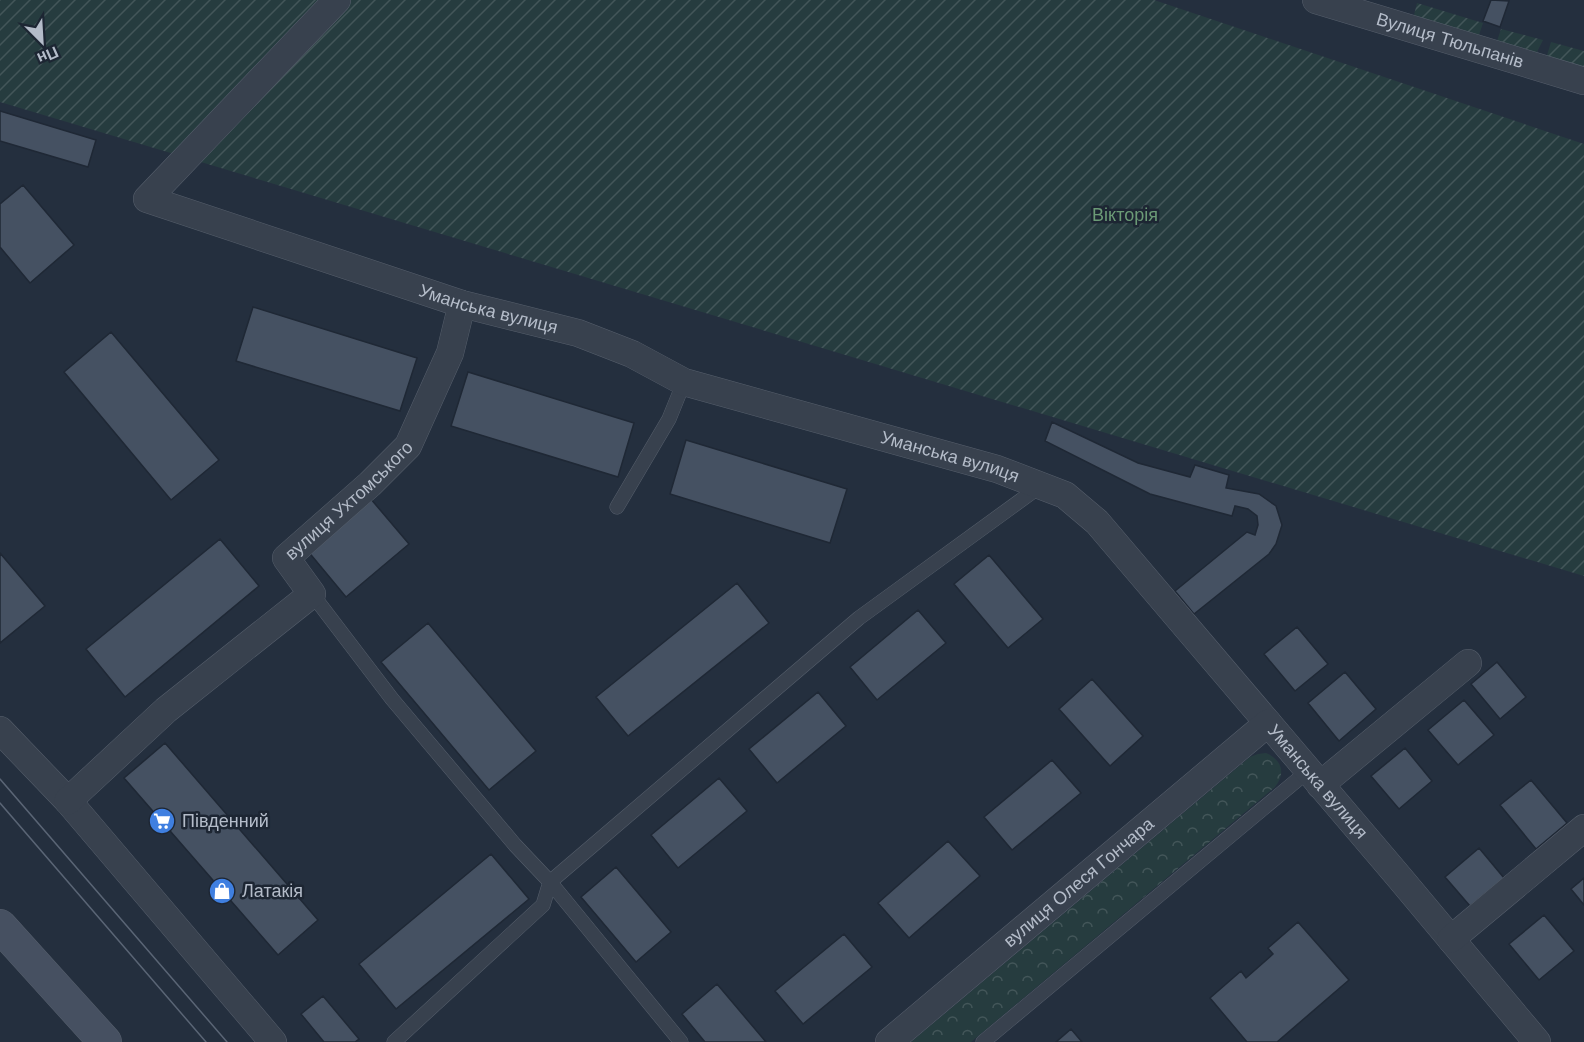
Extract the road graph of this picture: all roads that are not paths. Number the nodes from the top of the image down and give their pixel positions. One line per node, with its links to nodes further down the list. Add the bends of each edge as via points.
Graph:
1 (337, 0): 4 (street, Уманська вулиця, via 147,199)
2 (1316, 0): 3 (street, Вулиця Тюльпанів)
3 (1584, 81)
4 (462, 304): 5 (street, Уманська вулиця, via 578,333 632,354); 8 (street, вулиця Ухтомського, via 450,353 408,446 286,558)
5 (684, 382): 6 (street, Уманська вулиця, via 997,469); 7 (lane, via 669,420)
6 (1039, 487): 10 (street, Уманська вулиця, via 1065,495 1097,522); 15 (lane, via 860,618)
7 (617, 507)
8 (312, 594): 13 (street, via 166,710); 15 (lane, via 392,699)
9 (1468, 663): 12 (street)
10 (1268, 723): 12 (street, Уманська вулиця); 22 (street, вулиця Олеся Гончара)
11 (0, 730): 13 (street)
12 (1314, 778): 17 (street, Уманська вулиця); 23 (lane)
13 (68, 801): 19 (street)
14 (1584, 828): 17 (street)
15 (550, 882): 20 (lane, via 543,905); 21 (lane)
16 (0, 926): 18 (street)
17 (1451, 939): 24 (street, Уманська вулиця)
18 (105, 1042)
19 (273, 1042)
20 (394, 1042)
21 (681, 1042)
22 (890, 1042)
23 (983, 1042)
24 (1538, 1042)

